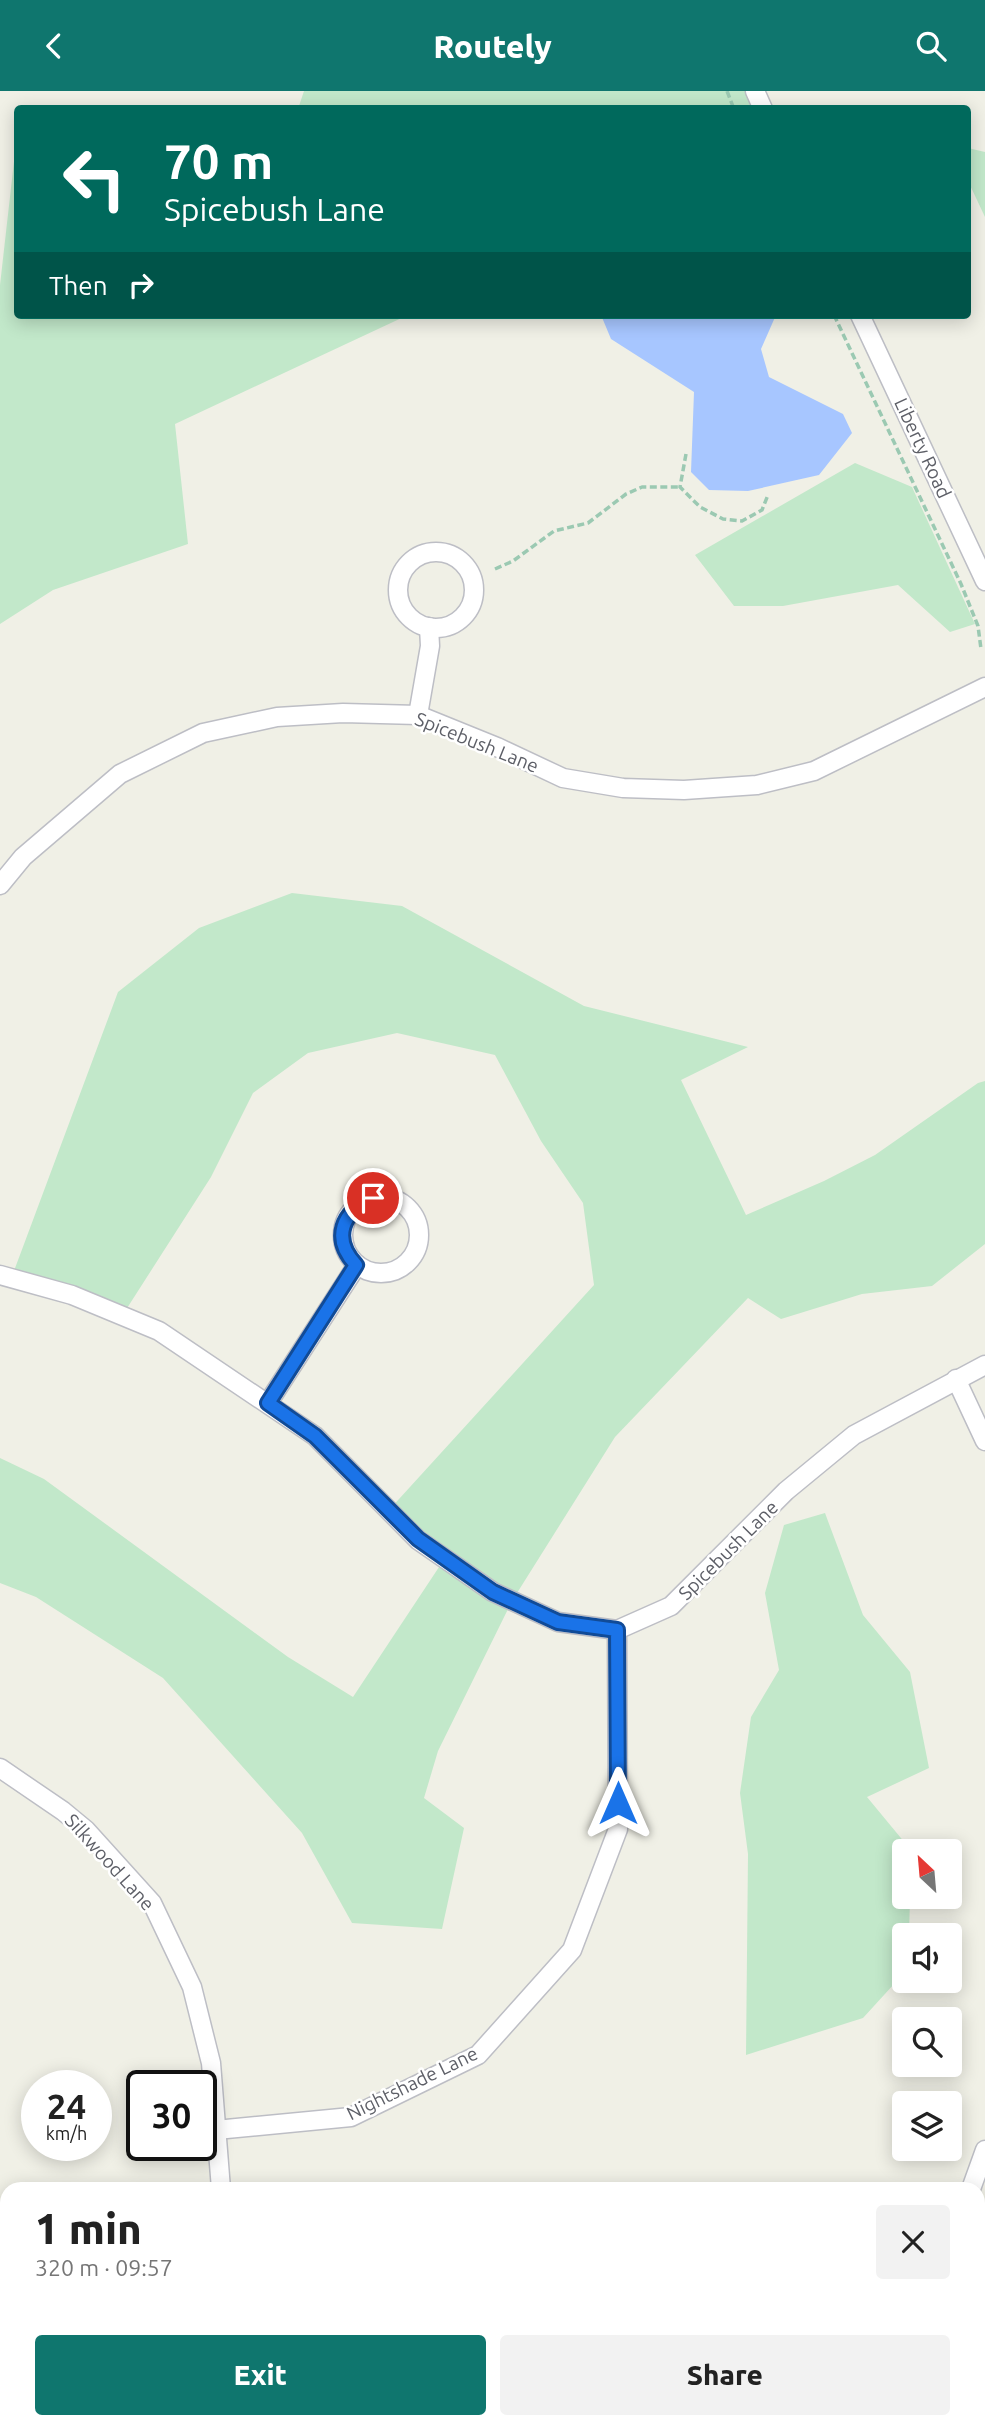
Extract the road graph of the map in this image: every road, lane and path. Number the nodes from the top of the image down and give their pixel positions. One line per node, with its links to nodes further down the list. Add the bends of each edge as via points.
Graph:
1 (836, 319): 9 (path, via 961,584 978,626)
2 (862, 319): 7 (street, Liberty Road)
3 (686, 454): 4 (path)
4 (680, 487): 5 (path, via 700,507 723,519 742,521 762,510); 6 (path, via 642,487 626,494 588,523 554,531)
5 (768, 495)
6 (495, 569)
7 (985, 581)
8 (429, 627): 8 (street, via 404,612 398,592 401,574 413,559 447,553 471,575 474,598 469,611 454,624); 11 (street)
9 (981, 649)
10 (985, 687): 11 (street, Spicebush Lane, via 814,771 757,785 684,790 624,788 563,778)
11 (418, 715): 12 (street, Spicebush Lane, via 277,717 203,733 120,774 23,857)
12 (0, 885)
13 (356, 1265): 13 (street, via 342,1237 348,1215 373,1198 394,1199 409,1209 416,1220 418,1243 413,1256 398,1269 378,1274); 17 (street)
14 (0, 1275): 17 (street, via 72,1295 159,1331)
15 (985, 1365): 16 (street, Spicebush Lane)
16 (956, 1379): 18 (street); 19 (street, Spicebush Lane, via 854,1435 786,1491 671,1606)
17 (268, 1403): 19 (street, via 315,1436 418,1539 493,1592 558,1622)
18 (985, 1441)
19 (617, 1630): 22 (street, Nightshade Lane, via 618,1829 572,1950 478,2055 351,2117)
20 (0, 1768): 21 (street, Silkwood Lane, via 86,1829 152,1903 192,1987)
21 (212, 2070)
22 (217, 2130)
23 (217, 2142): 25 (street, Silkwood Lane)
24 (985, 2150): 26 (street)
25 (220, 2182)
26 (974, 2182)

